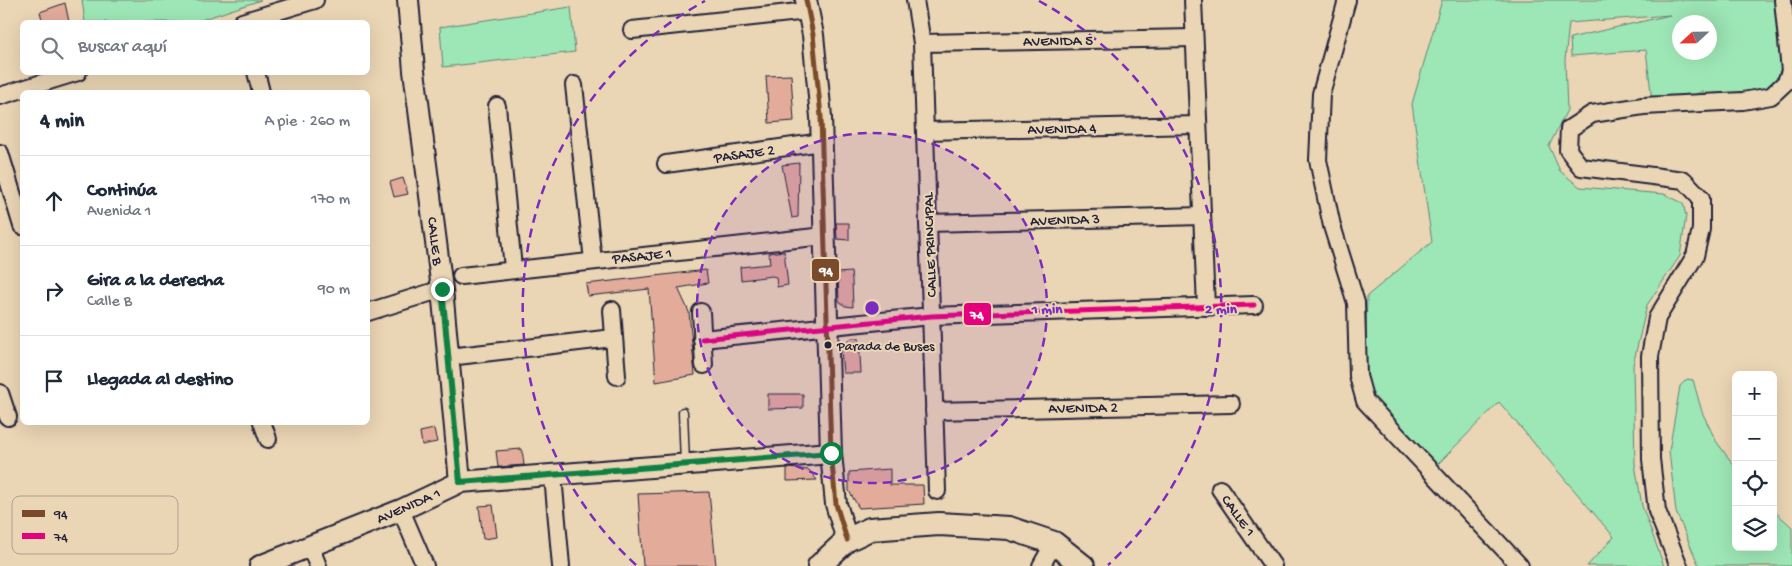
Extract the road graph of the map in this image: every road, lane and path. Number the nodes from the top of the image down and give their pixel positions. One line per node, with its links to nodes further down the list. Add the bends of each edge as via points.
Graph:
1 (315, 0): 8 (street)
2 (408, 0): 32 (street, CALLE B)
3 (915, 0): 11 (street, CALLE PRINCIPAL)
4 (1193, 0): 10 (street)
5 (1347, 0): 70 (street, via 1321,94 1318,160 1332,226 1356,303 1358,376 1365,401)
6 (1783, 0): 71 (street, via 1790,71 1786,82 1771,96 1742,101 1643,106 1592,114 1569,129 1568,150 1581,167 1684,180 1701,198 1702,229 1695,256 1657,318 1650,356 1651,459 1657,511)
7 (807, 5): 9 (street); 22 (street, via 816,63)
8 (249, 20)
9 (632, 30)
10 (1194, 38): 11 (street, AVENIDA 5); 20 (street)
11 (922, 43): 21 (street, CALLE PRINCIPAL)
12 (70, 75): 15 (street)
13 (257, 75): 16 (street)
14 (574, 85): 29 (street)
15 (34, 89)
16 (260, 90)
17 (20, 92): 18 (street)
18 (0, 96)
19 (497, 106): 30 (street)
20 (1198, 125): 21 (street, AVENIDA 4); 25 (street)
21 (925, 131): 27 (street, CALLE PRINCIPAL)
22 (822, 142): 24 (street, PASAJE 2); 28 (street)
23 (0, 153): 26 (street)
24 (666, 164)
25 (1202, 216): 27 (street, AVENIDA 3); 34 (street)
26 (20, 219)
27 (928, 223): 38 (street, CALLE PRINCIPAL)
28 (824, 236): 29 (street, PASAJE 1); 39 (street)
29 (593, 261): 30 (street, PASAJE 1)
30 (513, 268): 31 (street, PASAJE 1)
31 (461, 276)
32 (442, 289): 36 (street); 42 (street, CALLE B)
33 (1254, 305): 34 (street)
34 (1206, 307): 38 (street)
35 (612, 310): 40 (street)
36 (370, 311)
37 (701, 312): 41 (street)
38 (931, 316): 39 (street); 47 (street, CALLE PRINCIPAL)
39 (829, 325): 41 (street); 52 (street)
40 (613, 338): 42 (street); 44 (street)
41 (702, 339): 43 (street)
42 (449, 357): 55 (street, CALLE B)
43 (704, 365)
44 (617, 376)
45 (0, 394): 49 (street)
46 (1231, 404): 47 (street, AVENIDA 2)
47 (934, 411): 57 (street, CALLE PRINCIPAL)
48 (683, 412): 53 (lane)
49 (10, 416)
50 (263, 425): 51 (street)
51 (268, 439)
52 (831, 453): 53 (street, AVENIDA 1); 59 (street, via 836,504)
53 (685, 465): 54 (street, AVENIDA 1)
54 (554, 476): 55 (street, AVENIDA 1); 65 (street)
55 (460, 482): 58 (street, AVENIDA 1)
56 (1220, 489): 69 (street, CALLE 1)
57 (937, 491)
58 (400, 510): 61 (street, AVENIDA 1); 64 (street)
59 (847, 540): 60 (main road, via 870,529 938,524 1009,528); 66 (main road)
60 (1054, 543): 67 (street); 68 (main road)
61 (310, 546): 62 (street, AVENIDA 1); 63 (street)
62 (260, 566)
63 (318, 566)
64 (425, 566)
65 (561, 566)
66 (819, 566)
67 (1041, 566)
68 (1083, 566)
69 (1273, 566)
70 (1520, 566)
71 (1679, 566)

